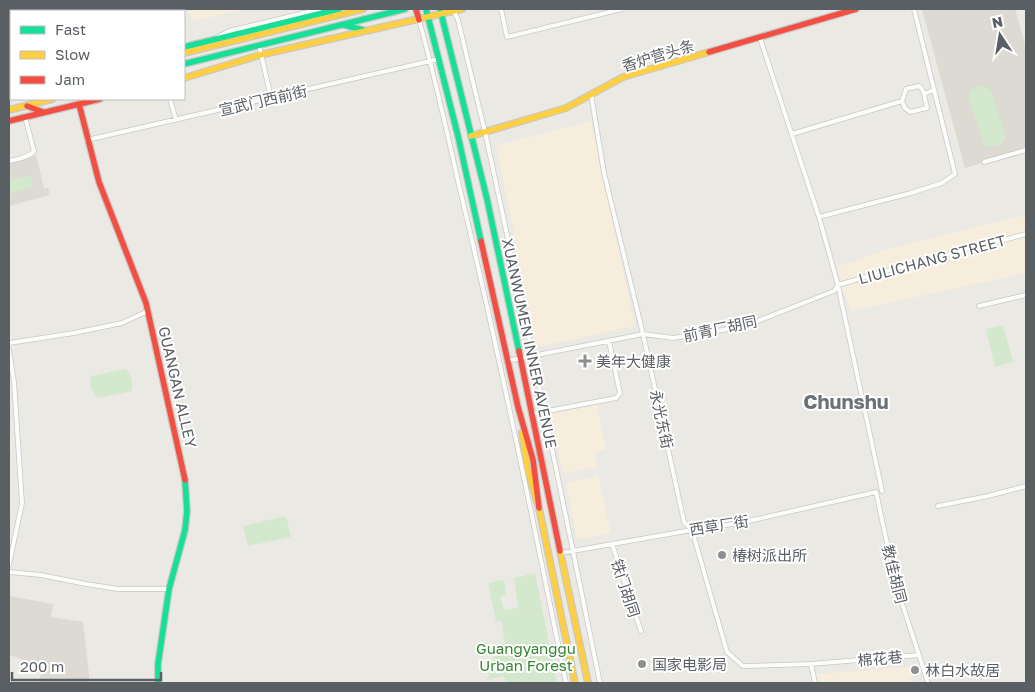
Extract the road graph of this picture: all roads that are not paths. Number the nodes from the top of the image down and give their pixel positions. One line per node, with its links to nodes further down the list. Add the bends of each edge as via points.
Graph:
1 (320, 9): 20 (street, via 229,31)
2 (339, 9): 20 (main road)
3 (363, 9): 20 (main road)
4 (405, 9): 17 (main road)
5 (416, 9): 16 (main road)
6 (426, 9): 15 (main road, XUANWUMEN INNER AVENUE)
7 (453, 9): 8 (main road); 13 (main road); 43 (street)
8 (462, 9)
9 (501, 9): 14 (street, via 507,37)
10 (622, 9): 14 (street)
11 (856, 9): 19 (main road, 香炉营头条)
12 (914, 9): 29 (street)
13 (441, 11): 15 (main road); 45 (main road, XUANWUMEN INNER AVENUE)
14 (607, 11)
15 (429, 17): 16 (main road); 25 (main road, XUANWUMEN INNER AVENUE)
16 (419, 20): 18 (main road); 26 (street)
17 (343, 25): 18 (main road); 21 (main road)
18 (363, 30): 24 (main road)
19 (760, 38): 30 (main road, 香炉营头条, via 631,75); 44 (street)
20 (212, 43): 22 (main road); 23 (main road)
21 (259, 44): 24 (street); 27 (main road)
22 (185, 47)
23 (185, 53)
24 (260, 55): 28 (main road); 32 (street)
25 (439, 59): 26 (street, 宣武门西前街); 62 (main road, XUANWUMEN INNER AVENUE)
26 (430, 61): 32 (street, 宣武门西前街); 83 (street, via 505,386)
27 (185, 64)
28 (185, 78)
29 (934, 90): 31 (street); 50 (street, via 955,174 942,183)
30 (590, 94): 43 (main road, 香炉营头条, via 566,108); 56 (street, 永光东街, via 604,172)
31 (924, 94): 36 (street, via 919,86 906,90); 36 (street, via 927,108 922,110 910,112)
32 (271, 98): 41 (street, 宣武门西前街)
33 (48, 100): 37 (main road)
34 (170, 100): 41 (street)
35 (80, 101): 39 (main road); 46 (main road, GUANGAN ALLEY)
36 (902, 101): 44 (street)
37 (27, 106): 38 (main road); 39 (main road)
38 (9, 110)
39 (43, 112): 40 (main road)
40 (25, 117): 42 (main road); 48 (street, via 34,150 32,154)
41 (176, 120): 46 (street, 宣武门西前街)
42 (9, 121)
43 (484, 132): 45 (main road, 香炉营头条); 60 (street)
44 (792, 134): 50 (street)
45 (471, 136): 61 (main road, XUANWUMEN INNER AVENUE)
46 (87, 140): 55 (main road, GUANGAN ALLEY, via 99,182)
47 (1026, 150): 49 (street)
48 (9, 161)
49 (984, 162)
50 (819, 217): 52 (street)
51 (1026, 234): 52 (street, LIULICHANG STREET)
52 (838, 285): 56 (street, 前青厂胡同, via 834,291 747,324 674,338); 68 (street)
53 (1026, 295): 54 (street)
54 (979, 306)
55 (148, 312): 58 (street, via 122,323); 78 (main road, GUANGAN ALLEY, via 187,494 185,530)
56 (644, 334): 57 (street, 前青厂胡同); 71 (street, 永光东街, via 684,522)
57 (609, 341): 60 (street, 前青厂胡同); 65 (street, via 619,383 620,393 616,398)
58 (9, 343)
59 (9, 350): 64 (street)
60 (533, 356): 61 (street, 前青厂胡同); 65 (street)
61 (520, 359): 62 (street, 前青厂胡同); 66 (main road, XUANWUMEN INNER AVENUE)
62 (508, 361): 84 (main road, XUANWUMEN INNER AVENUE, via 533,460 539,508)
63 (9, 382): 64 (street)
64 (14, 382): 73 (street, via 22,503)
65 (544, 412): 66 (street); 74 (street)
66 (532, 414): 75 (main road, XUANWUMEN INNER AVENUE)
67 (1026, 486): 70 (street)
68 (882, 490)
69 (876, 492): 71 (street, 西草厂街, via 740,523); 80 (street, 教佳胡同, via 896,585)
70 (938, 506)
71 (692, 530): 72 (street, 西草厂街); 81 (street, 永光东街, via 727,652 743,666)
72 (612, 544): 74 (street, 西草厂街); 79 (street, 铁门胡同)
73 (11, 546): 76 (street)
74 (573, 551): 75 (street, 西草厂街); 86 (street)
75 (561, 553): 85 (main road, XUANWUMEN INNER AVENUE)
76 (9, 565)
77 (9, 572): 78 (street, via 118,589)
78 (169, 589): 82 (main road, GUANGAN ALLEY)
79 (641, 631)
80 (918, 655): 81 (street, 棉花巷); 88 (street, 棉花巷)
81 (811, 664): 87 (street)
82 (158, 683)
83 (566, 683)
84 (575, 683)
85 (588, 683)
86 (600, 683)
87 (815, 683)
88 (928, 683)

